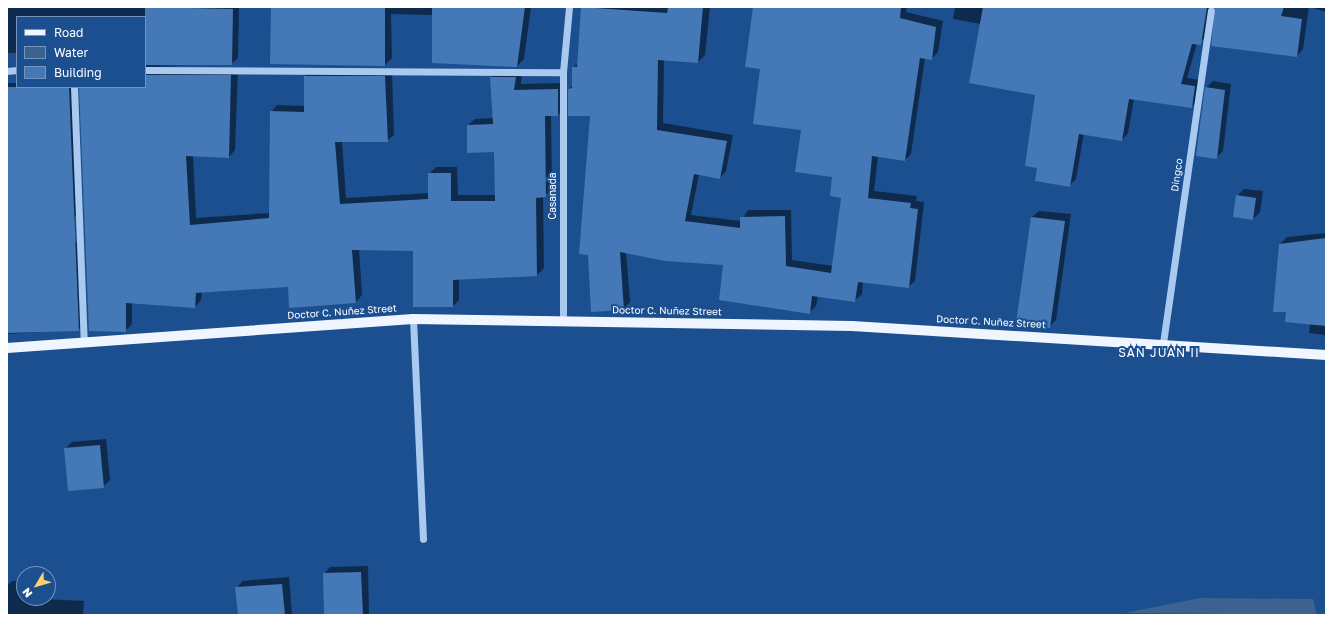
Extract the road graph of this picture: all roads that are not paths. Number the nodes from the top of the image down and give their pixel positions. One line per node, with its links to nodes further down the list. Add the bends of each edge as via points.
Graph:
1 (569, 7): 4 (street, Casanada)
2 (1211, 10): 9 (street, Dingco)
3 (146, 70): 4 (street)
4 (563, 72): 7 (street, Casanada)
5 (74, 88): 8 (street)
6 (413, 319): 7 (main road, Doctor C. Nuñez Street); 8 (main road, Doctor C. Nuñez Street); 12 (street)
7 (563, 321): 9 (main road, Doctor C. Nuñez Street, via 852,326)
8 (84, 342): 10 (main road, Doctor C. Nuñez Street)
9 (1163, 343): 11 (main road, Doctor C. Nuñez Street)
10 (7, 348)
11 (1326, 355)
12 (423, 539)

